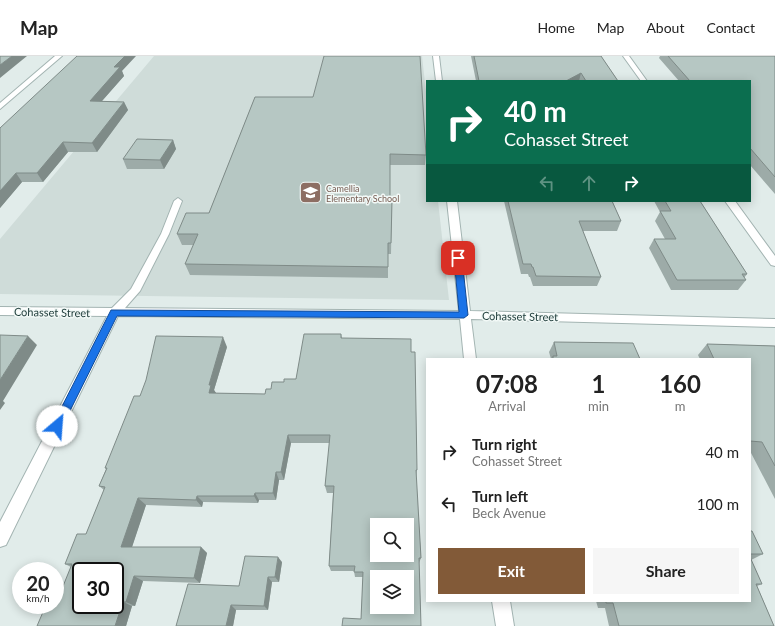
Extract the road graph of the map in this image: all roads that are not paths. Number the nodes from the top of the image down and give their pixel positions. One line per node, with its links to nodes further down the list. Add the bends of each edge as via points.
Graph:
1 (59, 56): 6 (street)
2 (436, 56): 4 (street)
3 (626, 56): 5 (street)
4 (439, 80)
5 (643, 80)
6 (0, 107)
7 (178, 201): 12 (lane, via 165,234 135,291)
8 (452, 202): 13 (street)
9 (731, 202): 10 (street)
10 (775, 263)
11 (0, 311): 12 (street, Cohasset Street)
12 (114, 312): 13 (street, Cohasset Street); 16 (street)
13 (464, 315): 14 (street, Cohasset Street); 15 (street)
14 (775, 323)
15 (470, 358)
16 (0, 539)
17 (501, 602): 18 (street)
18 (505, 626)

